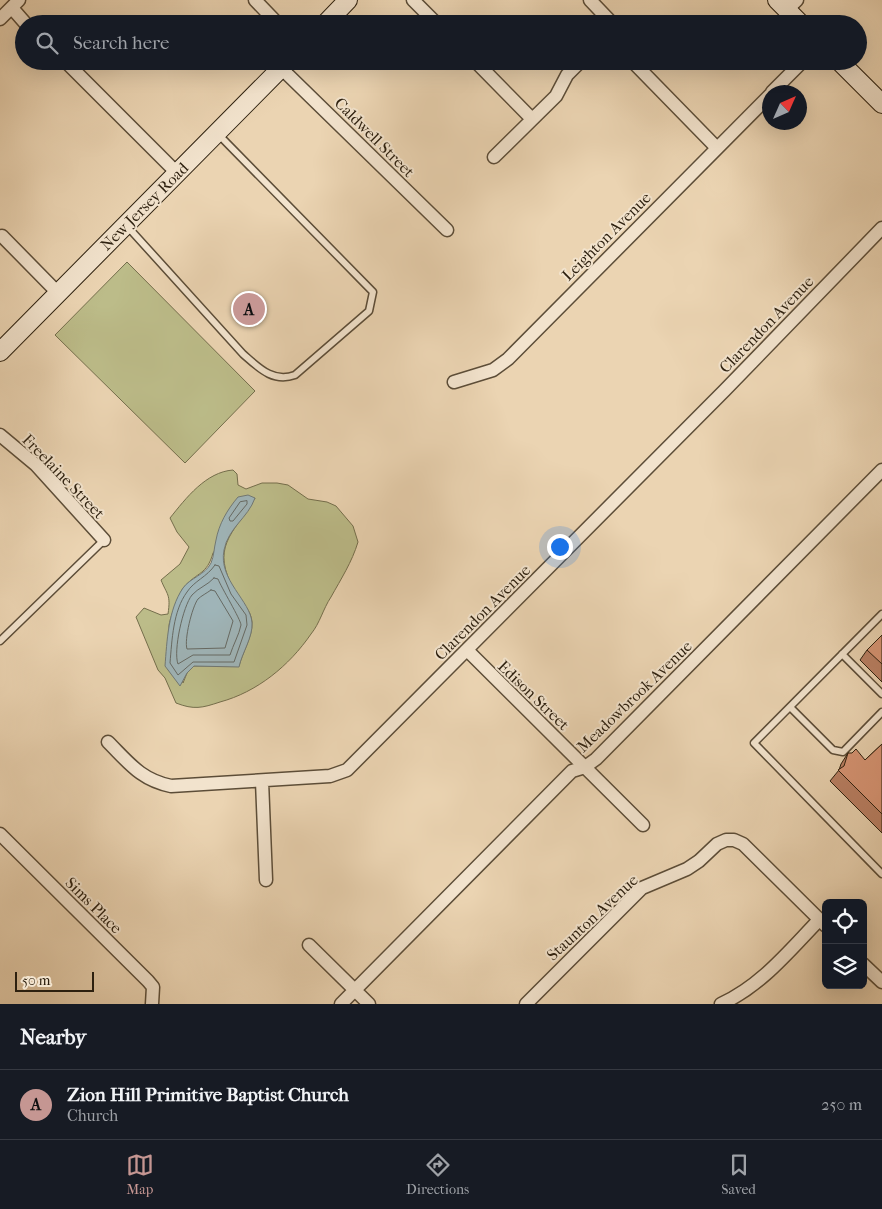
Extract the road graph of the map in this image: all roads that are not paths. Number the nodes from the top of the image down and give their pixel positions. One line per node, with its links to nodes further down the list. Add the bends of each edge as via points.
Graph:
1 (255, 0): 8 (street)
2 (348, 0): 9 (street)
3 (413, 0): 10 (street)
4 (590, 0): 11 (street)
5 (787, 3): 12 (street)
6 (15, 4): 7 (street); 13 (street)
7 (21, 15)
8 (269, 15)
9 (333, 15)
10 (428, 15)
11 (604, 15)
12 (795, 15)
13 (0, 19)
14 (74, 70): 29 (street)
15 (278, 70): 26 (street, New Jersey Road)
16 (290, 70): 32 (street, Caldwell Street)
17 (484, 70): 25 (street)
18 (572, 70): 25 (street, via 556,96)
19 (641, 70): 27 (street)
20 (794, 70): 22 (street, Leighton Avenue)
21 (848, 70): 24 (street)
22 (780, 85)
23 (762, 103): 27 (street, Leighton Avenue)
24 (882, 104)
25 (532, 118): 28 (street)
26 (217, 133): 29 (street, New Jersey Road); 30 (lane, via 373,292 369,311 295,375 275,378 243,354)
27 (716, 147): 36 (street, Leighton Avenue, via 508,359 493,370)
28 (494, 157)
29 (177, 173): 30 (street, New Jersey Road)
30 (125, 224): 34 (street, New Jersey Road)
31 (882, 228): 42 (street, Clarendon Avenue)
32 (447, 230)
33 (2, 236): 34 (street)
34 (58, 293): 35 (street, New Jersey Road)
35 (0, 352)
36 (454, 382)
37 (0, 435): 39 (street, Freelaine Street, via 36,466)
38 (882, 470): 48 (street, Meadowbrook Avenue)
39 (104, 540): 41 (lane)
40 (882, 614): 43 (lane)
41 (0, 641)
42 (467, 650): 48 (street, Edison Street); 49 (street, Clarendon Avenue, via 347,770 330,776)
43 (842, 654): 44 (lane); 45 (lane)
44 (882, 694)
45 (790, 707): 46 (lane, via 838,752 843,752); 52 (lane, via 754,743)
46 (882, 712)
47 (108, 742): 49 (street, Clarendon Avenue, via 140,775 155,783 171,786)
48 (585, 767): 50 (street, Edison Street); 58 (street, Meadowbrook Avenue, via 572,771)
49 (262, 781): 53 (street)
50 (643, 825)
51 (0, 834): 59 (street, Sims Place, via 148,981 153,987)
52 (882, 874)
53 (266, 880)
54 (822, 923): 62 (street, Staunton Avenue, via 743,844 726,840 687,870 642,888); 63 (street, via 759,981)
55 (309, 945): 58 (street)
56 (867, 968): 57 (street)
57 (882, 982)
58 (355, 990): 60 (street, Meadowbrook Avenue); 61 (street)
59 (152, 1004)
60 (341, 1004)
61 (368, 1004)
62 (526, 1004)
63 (721, 1004)

